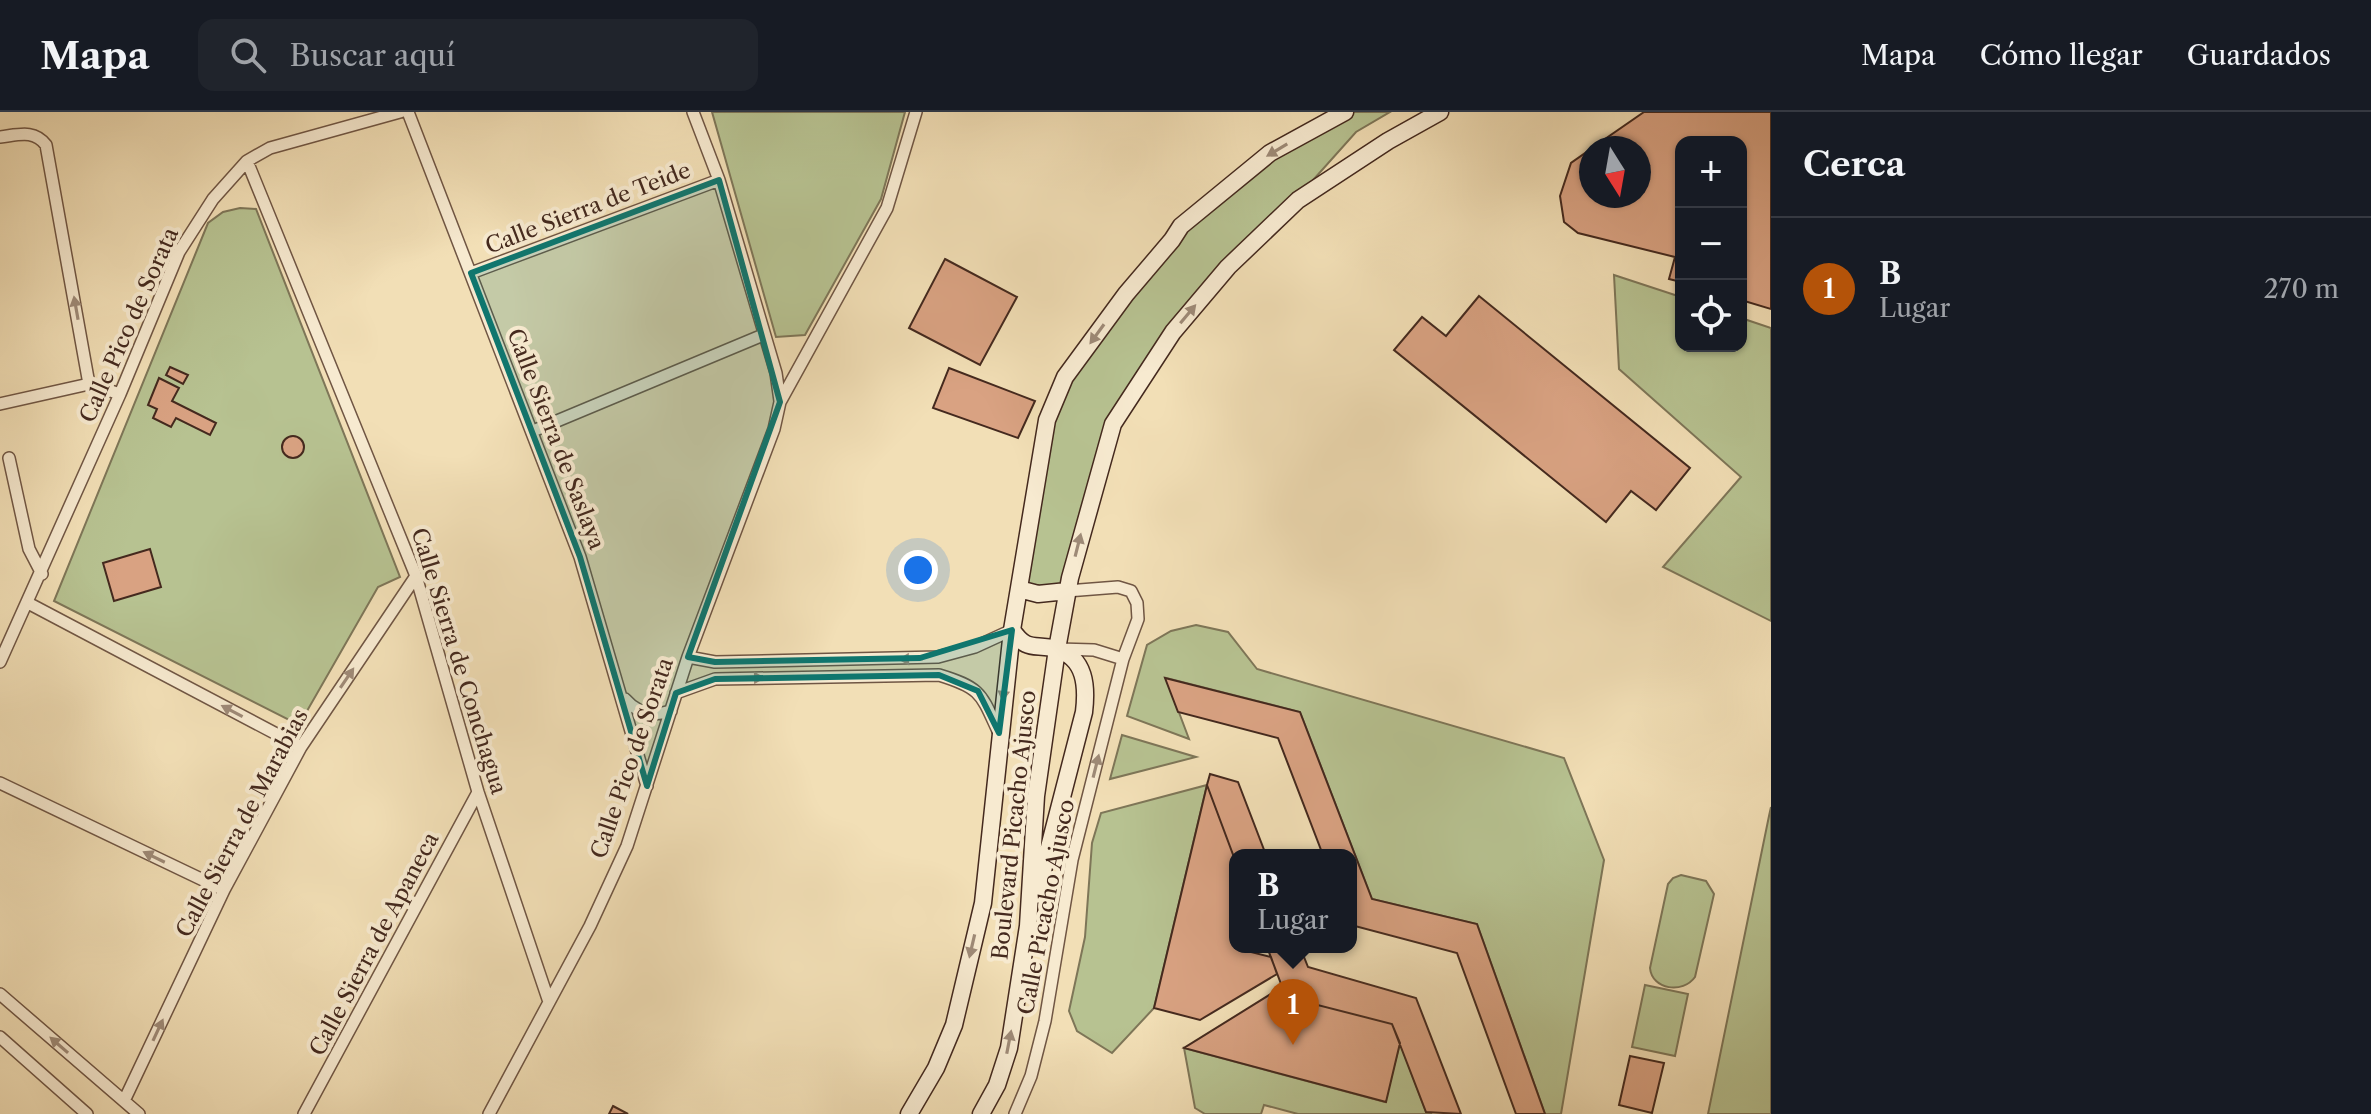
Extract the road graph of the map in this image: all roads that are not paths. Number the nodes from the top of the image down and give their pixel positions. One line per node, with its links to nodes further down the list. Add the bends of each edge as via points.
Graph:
1 (400, 112): 8 (street, Calle Pico de Sorata, via 270,148)
2 (408, 112): 10 (street, Calle Sierra de Saslaya)
3 (693, 112): 9 (street, Calle Pico de Sorata)
4 (916, 112): 14 (street, Calle Pico de Sorata, via 887,208)
5 (1345, 112): 20 (main road, Boulevard Picacho Ajusco, one-way to 20, via 1270,153 1181,226 1065,377 1047,420)
6 (1440, 112): 21 (main road, Boulevard Picacho Ajusco, one-way to 6, via 1113,424 1173,332 1228,267 1298,200)
7 (0, 137): 12 (street, one-way to 7, via 48,150 34,134)
8 (247, 161): 13 (street, Calle Pico de Sorata, via 213,199 179,252); 19 (street, Calle Sierra de Conchagua)
9 (719, 180): 10 (street, Calle Sierra de Teide); 11 (street, Calle Pico de Sorata)
10 (471, 273): 16 (street, Calle Sierra de Saslaya)
11 (763, 335): 14 (street, Calle Pico de Sorata); 16 (street)
12 (89, 384): 13 (street); 15 (street)
13 (120, 394): 18 (street, Calle Pico de Sorata)
14 (780, 402): 25 (street, Calle Pico de Sorata)
15 (0, 404)
16 (533, 431): 29 (street, Calle Sierra de Saslaya)
17 (9, 458): 18 (street, via 29,549)
18 (42, 574): 22 (street, Calle Pico de Sorata)
19 (416, 576): 32 (street, Calle Sierra de Marabias, one-way to 19); 35 (street, Calle Sierra de Conchagua)
20 (1019, 589): 21 (main road, via 1038,594); 23 (main road, Boulevard Picacho Ajusco)
21 (1067, 591): 24 (main road, Boulevard Picacho Ajusco); 26 (street, Calle Picacho Ajusco, via 1131,591 1138,619)
22 (28, 603): 27 (street, Calle Pico de Sorata); 32 (street, one-way to 22)
23 (1012, 630): 24 (main road, via 1031,647); 25 (street, one-way to 25, via 975,647 929,658 715,662); 31 (main road, Boulevard Picacho Ajusco, one-way to 31)
24 (1057, 649): 26 (street, via 1094,650); 37 (main road, Boulevard Picacho Ajusco, via 1036,796); 37 (main road, via 1083,671 1087,688)
25 (688, 657): 28 (street, Calle Pico de Sorata)
26 (1123, 659): 49 (street, Calle Picacho Ajusco, one-way to 26, via 1045,1021 1072,860)
27 (0, 662)
28 (676, 693): 30 (street, Calle Pico de Sorata); 31 (street, one-way to 31, via 715,679 939,675 978,691)
29 (623, 695): 30 (street, via 643,712); 34 (street, Calle Sierra de Saslaya)
30 (671, 711): 34 (street, Calle Pico de Sorata)
31 (999, 733): 47 (main road, Boulevard Picacho Ajusco, one-way to 47, via 983,903 954,1025)
32 (301, 747): 36 (street, Calle Sierra de Marabias)
33 (0, 783): 36 (street, one-way to 33)
34 (647, 786): 39 (street, Calle Pico de Sorata, via 627,846 590,926)
35 (478, 792): 39 (street, Calle Sierra de Conchagua); 45 (street, Calle Sierra de Apaneca)
36 (224, 890): 42 (street, Calle Sierra de Marabias, one-way to 36)
37 (1028, 926): 48 (main road, Boulevard Picacho Ajusco, one-way to 37, via 1009,1048)
38 (0, 994): 42 (street, one-way to 38)
39 (548, 999): 46 (street, Calle Pico de Sorata)
40 (0, 1037): 41 (street)
41 (5, 1049): 43 (street)
42 (124, 1101): 44 (street)
43 (87, 1114)
44 (139, 1114)
45 (304, 1114)
46 (489, 1114)
47 (909, 1114)
48 (981, 1114)
49 (1015, 1114)

